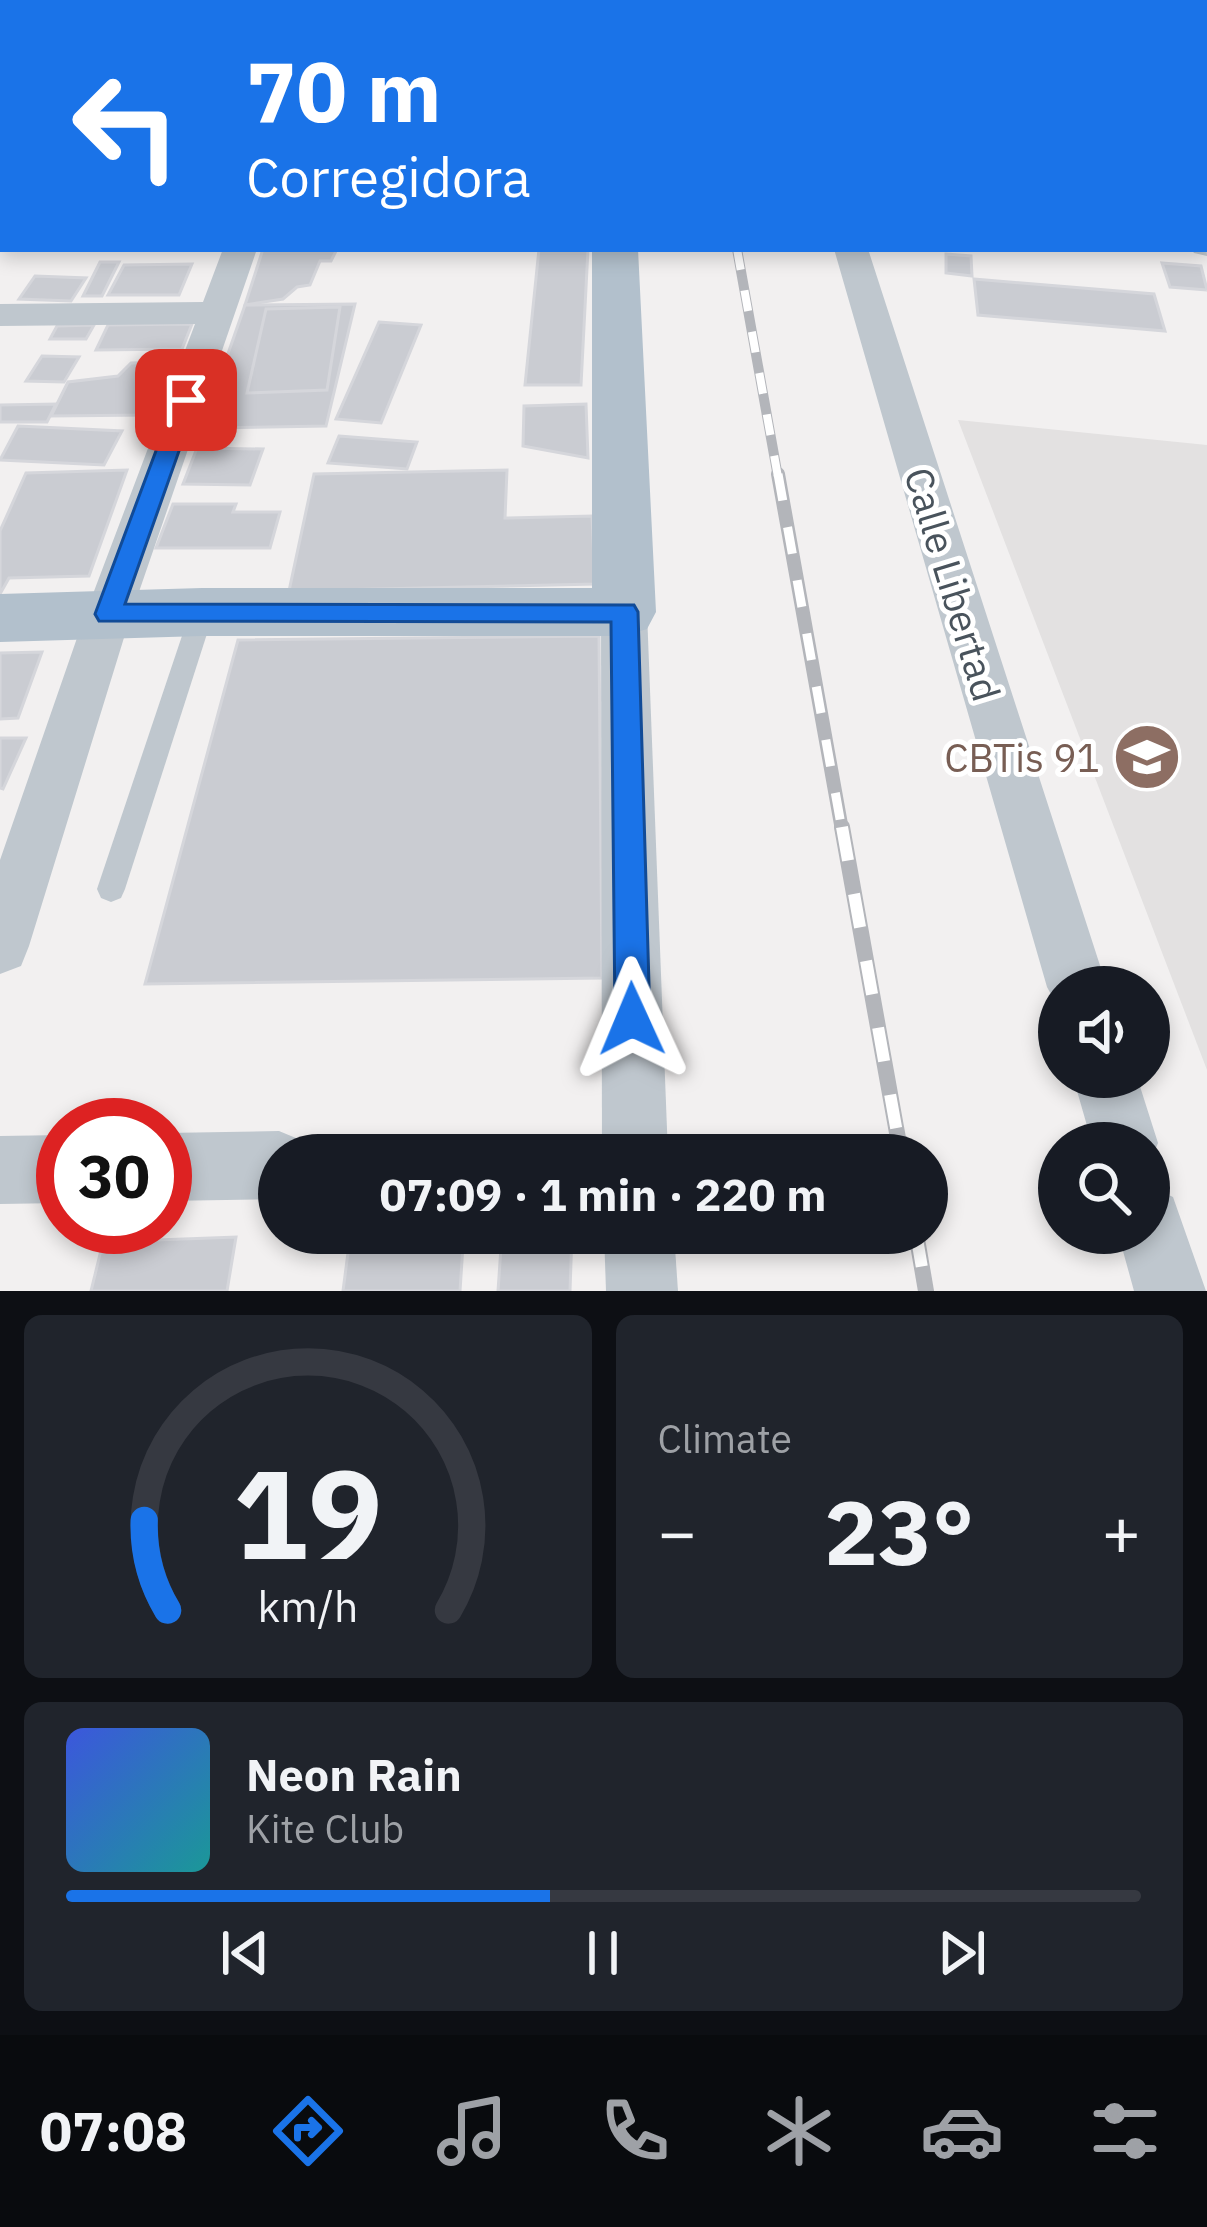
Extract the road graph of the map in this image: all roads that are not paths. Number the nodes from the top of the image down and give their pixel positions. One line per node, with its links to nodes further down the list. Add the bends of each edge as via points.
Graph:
1 (239, 252): 4 (street)
2 (615, 252): 7 (main road)
3 (851, 252): 12 (street, Calle Libertad)
4 (218, 313): 5 (street); 8 (street)
5 (0, 315)
6 (202, 612): 7 (main road); 8 (main road); 10 (lane)
7 (624, 612): 13 (street)
8 (108, 614): 9 (main road); 11 (street)
9 (0, 618)
10 (111, 890)
11 (0, 946)
12 (1071, 966)
13 (635, 1134)
14 (258, 1165): 15 (street)
15 (192, 1167)
16 (36, 1169): 17 (street)
17 (0, 1170)
18 (640, 1254): 20 (street)
19 (1159, 1254): 21 (street)
20 (642, 1291)
21 (1170, 1291)

